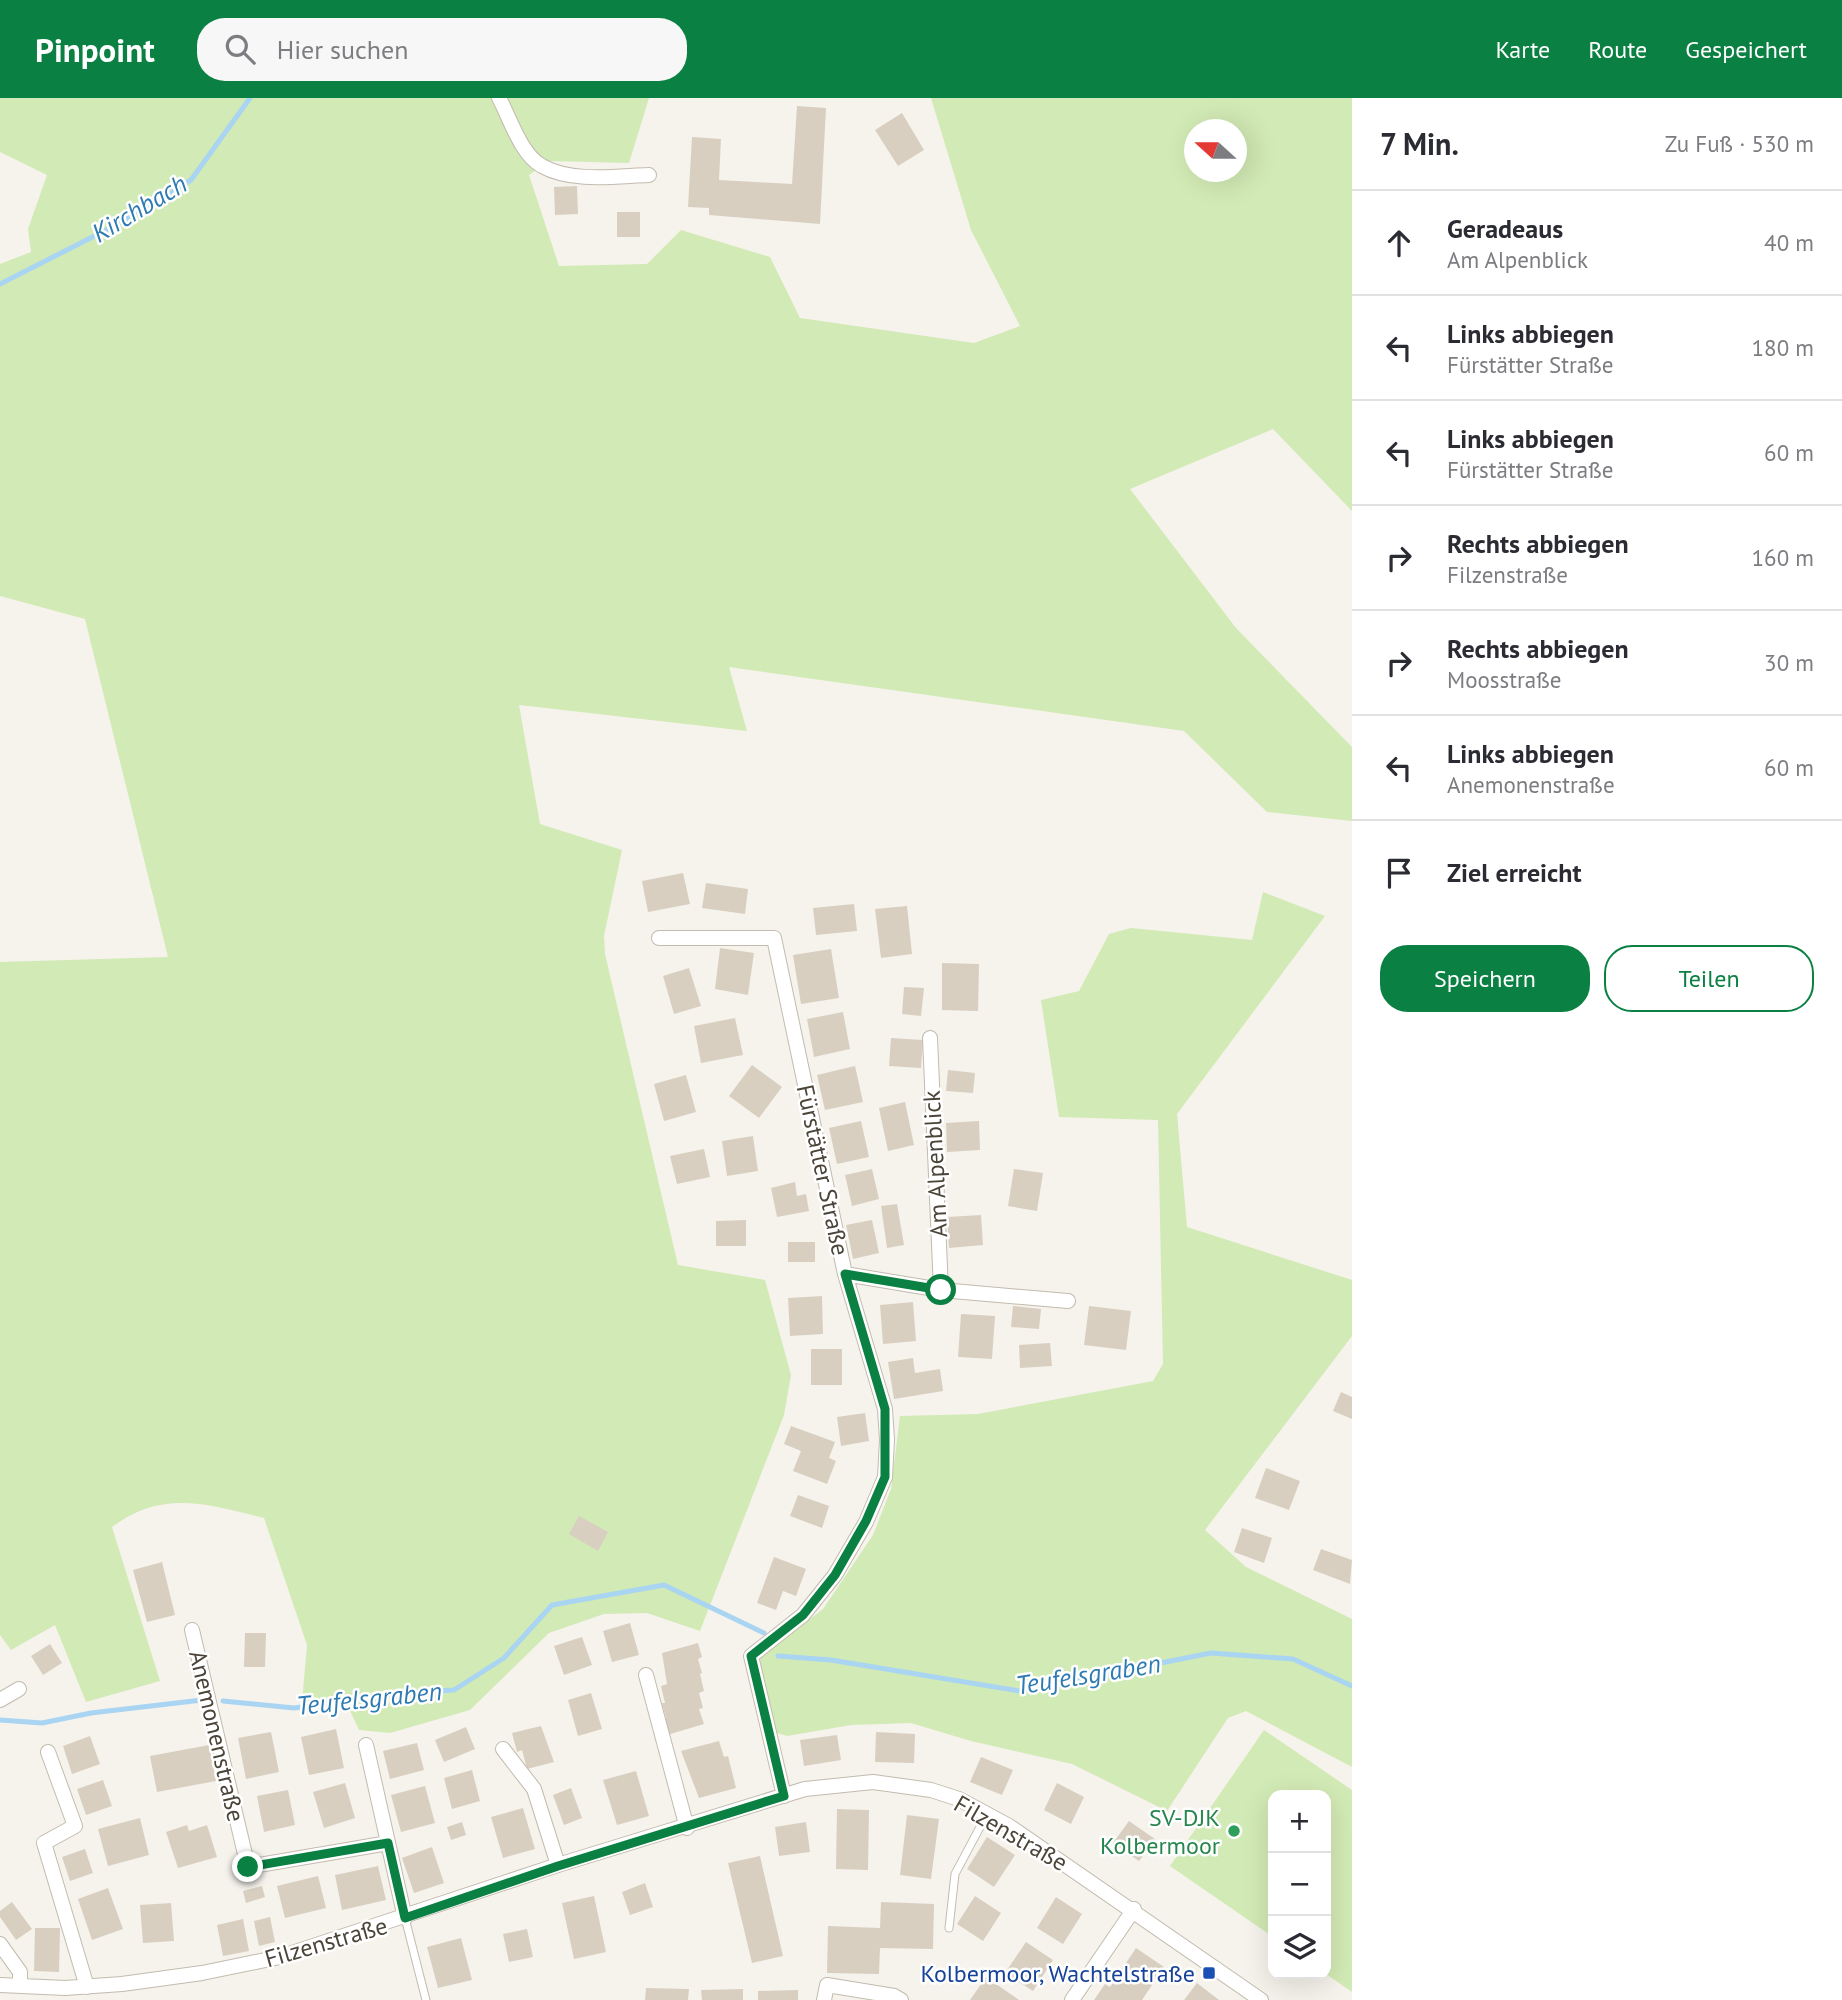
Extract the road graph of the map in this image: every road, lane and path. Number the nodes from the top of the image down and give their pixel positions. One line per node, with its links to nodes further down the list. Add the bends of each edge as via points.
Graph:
1 (499, 98): 2 (street, via 540,166 565,174)
2 (649, 175)
3 (659, 938): 5 (street, Fürstätter Straße, via 774,938)
4 (930, 1038): 6 (street, Am Alpenblick)
5 (845, 1274): 6 (street); 15 (street, Fürstätter Straße, via 885,1409 885,1477 835,1575 803,1615 751,1656)
6 (941, 1290): 7 (street)
7 (1068, 1301)
8 (192, 1630): 18 (street, Anemonenstraße, via 248,1867)
9 (646, 1675): 17 (street)
10 (19, 1689): 11 (street)
11 (0, 1700)
12 (366, 1745): 18 (street)
13 (503, 1749): 19 (street, via 534,1789)
14 (48, 1752): 26 (street, via 75,1826 44,1843)
15 (784, 1796): 16 (street, Filzenstraße, via 834,1784 905,1784 959,1799); 17 (street, Filzenstraße)
16 (987, 1813): 20 (street, Filzenstraße); 22 (lane, via 955,1874)
17 (687, 1828): 19 (street, Filzenstraße)
18 (388, 1843): 21 (street)
19 (558, 1866): 21 (street, Filzenstraße)
20 (1134, 1909): 30 (street); 31 (street, Filzenstraße)
21 (405, 1918): 26 (street, Filzenstraße, via 280,1957 202,1973); 27 (lane)
22 (949, 1928)
23 (0, 1944): 25 (street, via 20,1972)
24 (0, 1985): 25 (street, Filzenstraße)
25 (20, 1985): 26 (street, Filzenstraße)
26 (87, 1987)
27 (426, 2000)
28 (824, 2000): 29 (street, via 827,1984)
29 (901, 2000)
30 (1072, 2000)
31 (1261, 2000)

